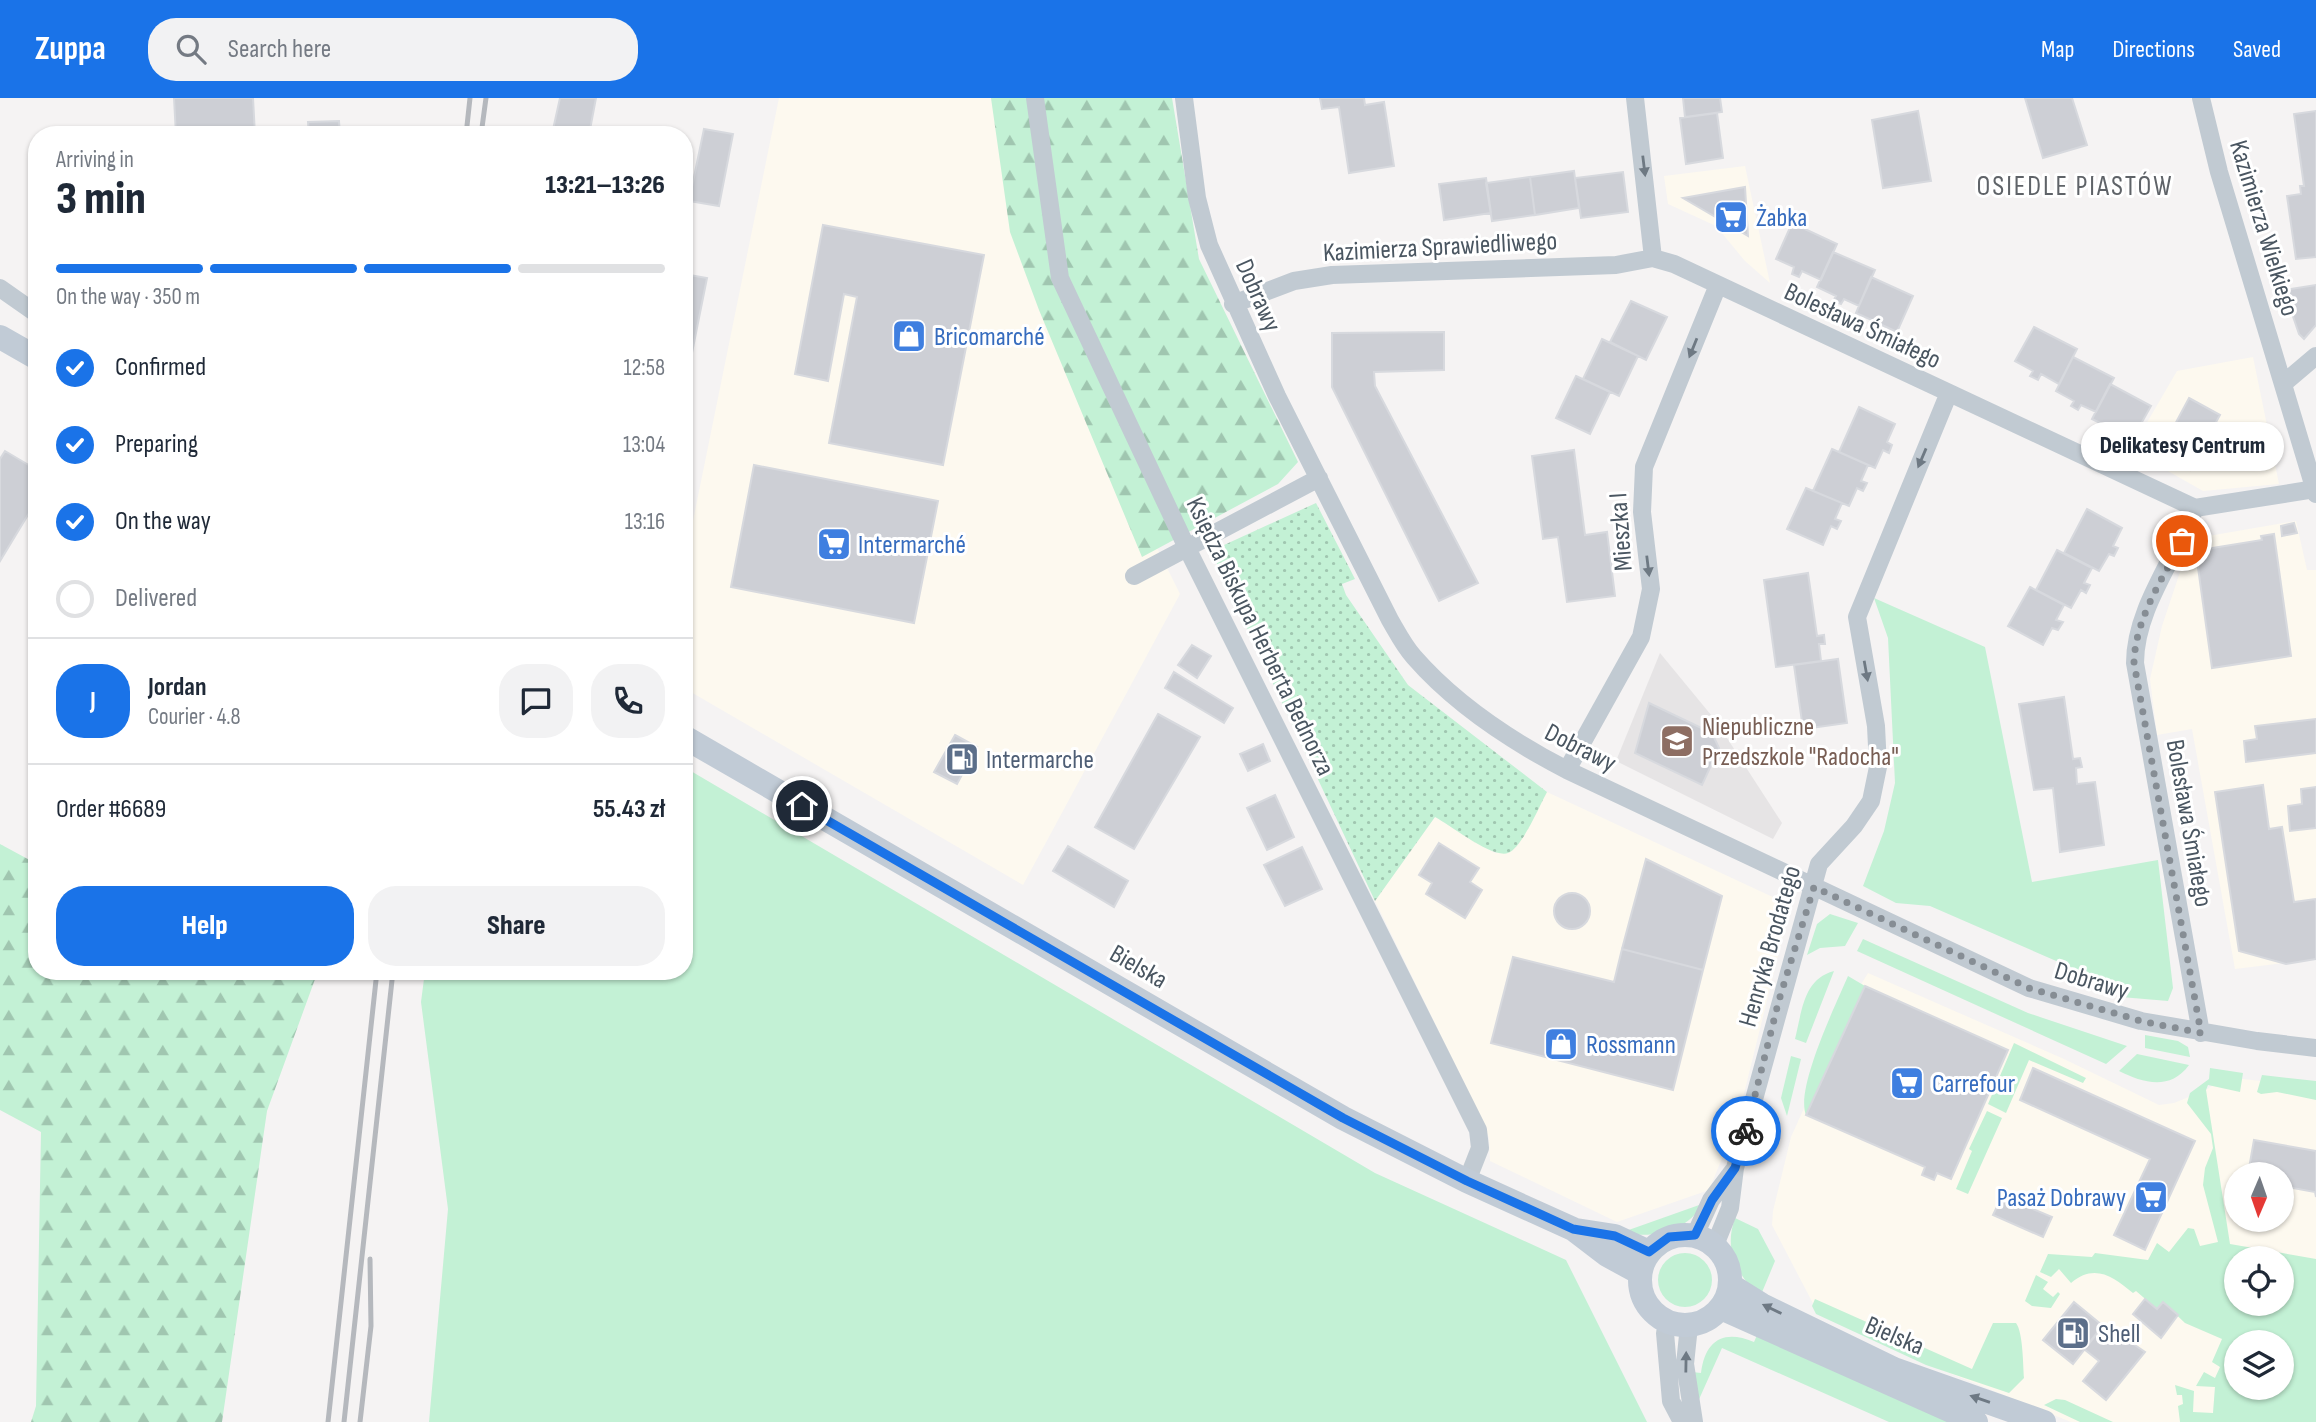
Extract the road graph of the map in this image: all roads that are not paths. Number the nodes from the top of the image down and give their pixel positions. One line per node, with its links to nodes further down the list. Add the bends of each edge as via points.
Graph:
1 (1035, 98): 18 (street, Księdza Biskupa Herberta Bednorza, via 1059,278)
2 (1184, 98): 8 (street, Dobrawy, via 1197,198 1209,245)
3 (1635, 98): 5 (street, one-way to 5)
4 (2201, 98): 13 (street, Kazimierza Wielkiego, via 2216,164)
5 (1654, 258): 6 (street, Bolesława Śmiałego); 8 (street, Kazimierza Sprawiedliwego, via 1616,264 1332,275 1294,281)
6 (1718, 285): 14 (street, Bolesława Śmiałego); 21 (street, Mieszka I, one-way to 21, via 1644,467 1642,512 1651,589 1641,637)
7 (0, 288): 9 (street)
8 (1233, 304): 15 (street, Dobrawy)
9 (28, 308)
10 (0, 337): 11 (main road)
11 (28, 353)
12 (2316, 356): 13 (street)
13 (2284, 383): 16 (street, Kazimierza Wielkiego)
14 (1948, 395): 17 (street, Bolesława Śmiałego); 22 (street, Henryka Brodatego, one-way to 22, via 1857,617 1876,726 1878,767 1871,801 1819,864)
15 (1319, 478): 18 (street); 21 (street, Dobrawy, via 1390,621 1413,656 1486,719)
16 (2315, 491): 17 (street)
17 (2194, 508): 23 (street, Bolesława Śmiałego, via 2142,620 2134,663)
18 (1186, 548): 19 (street); 25 (street, Księdza Biskupa Herberta Bednorza, via 1478,1130 1480,1148)
19 (1134, 576)
20 (693, 742): 25 (main road, Bielska, via 1343,1118)
21 (1567, 771): 22 (street, Dobrawy)
22 (1814, 887): 23 (street, Dobrawy, via 2029,988 2141,1021); 26 (street, Henryka Brodatego, via 1735,1168 1730,1208)
23 (2201, 1033): 24 (street, Dobrawy)
24 (2316, 1048)
25 (1467, 1181): 27 (main road, Bielska, via 1573,1229 1615,1236)
26 (1705, 1240): 27 (main road, via 1669,1237); 28 (main road, via 1727,1264)
27 (1644, 1262): 30 (main road, via 1640,1287 1653,1313)
28 (1730, 1285): 29 (main road); 35 (main road, Bielska, one-way to 28, via 1894,1369)
29 (1721, 1308): 30 (main road); 34 (main road, Bielska)
30 (1689, 1326): 33 (street, one-way to 30, via 1685,1364)
31 (1665, 1333): 32 (street, via 1671,1401)
32 (1682, 1422)
33 (1694, 1422)
34 (1976, 1422)
35 (2045, 1422)

